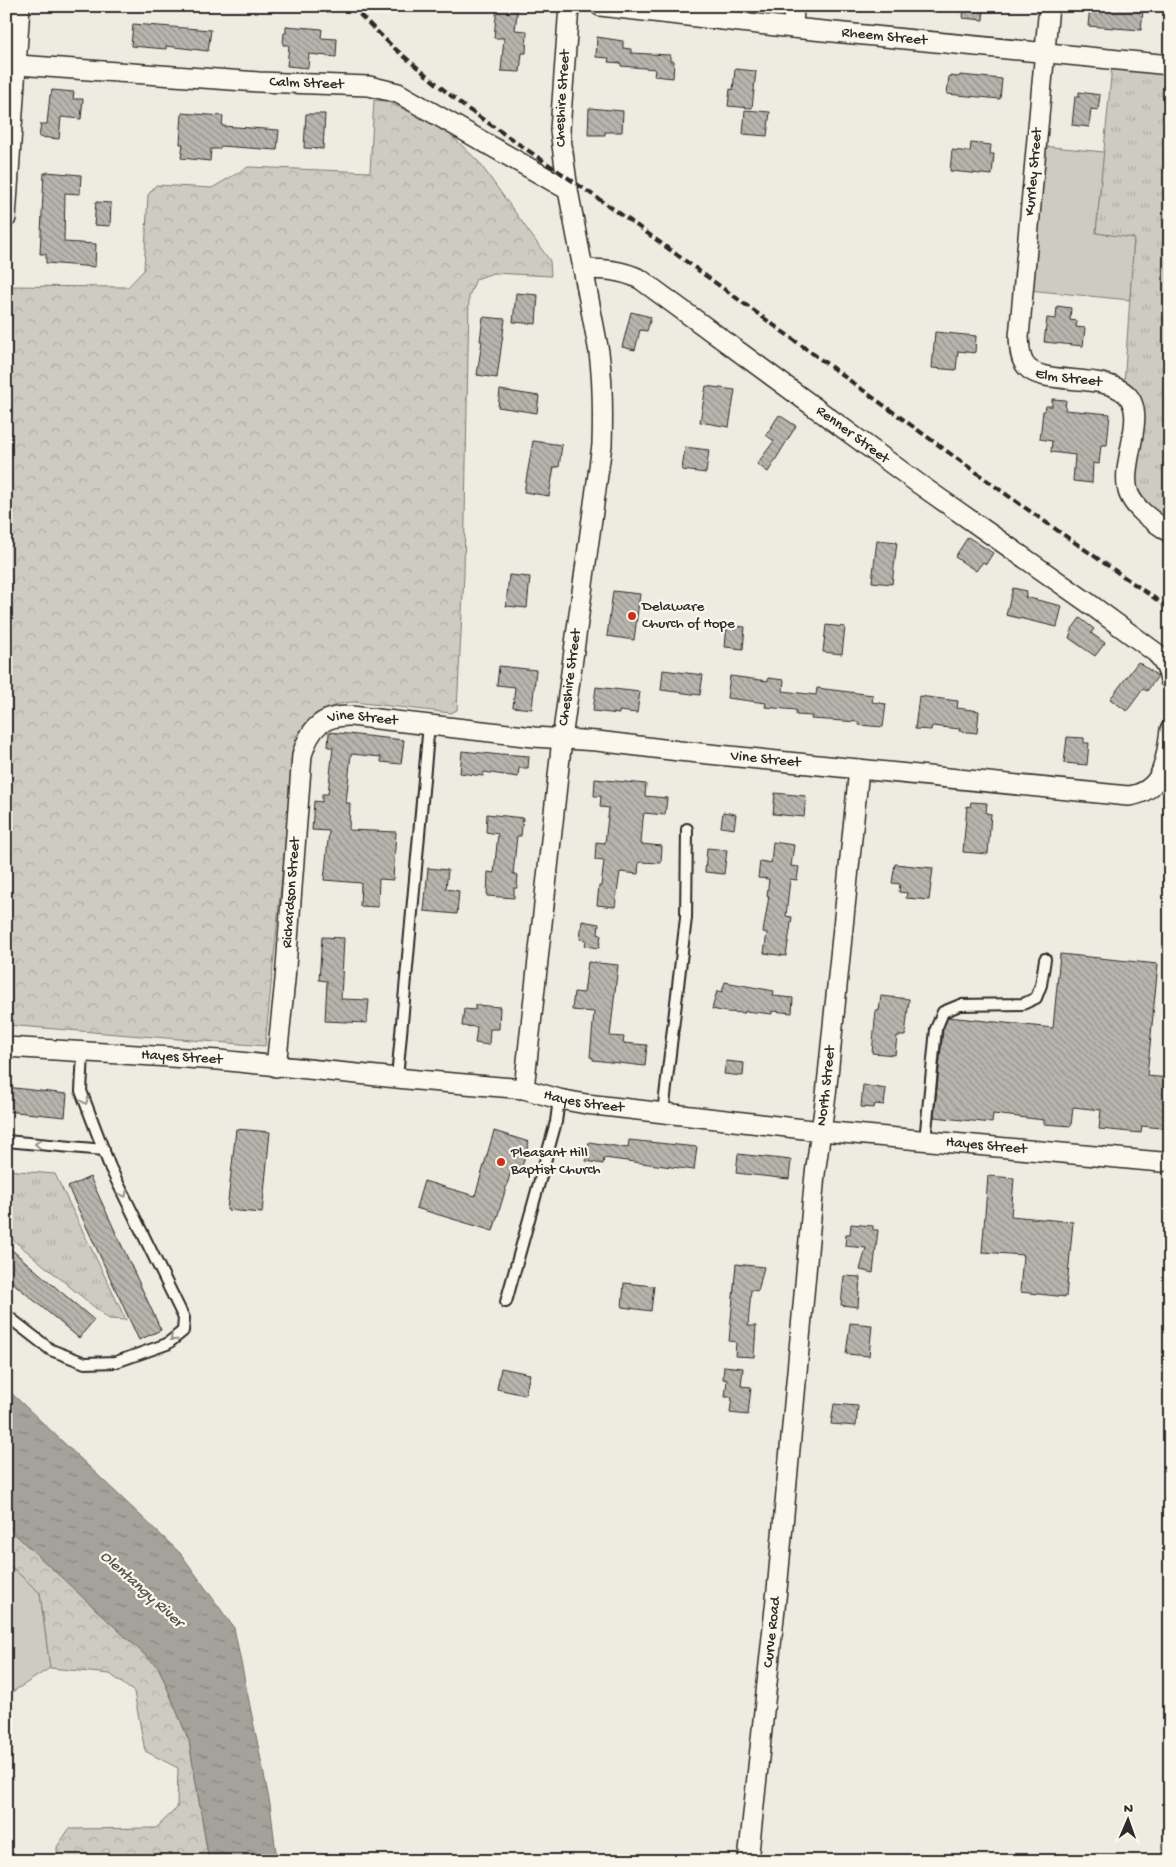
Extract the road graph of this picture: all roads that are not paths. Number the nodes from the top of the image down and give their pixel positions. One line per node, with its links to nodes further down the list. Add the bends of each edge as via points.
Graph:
1 (20, 6): 8 (street)
2 (569, 6): 10 (street, Cheshire Street, via 560,130)
3 (600, 6): 6 (street, Rheem Street)
4 (794, 6): 6 (street)
5 (1049, 6): 7 (street, Kurrley Street)
6 (793, 28): 7 (street, Rheem Street)
7 (1045, 53): 9 (street, Rheem Street); 13 (street, Kurrley Street)
8 (18, 65): 10 (street, Calm Street, via 259,82 369,86 398,93); 11 (street)
9 (1170, 65)
10 (568, 190): 12 (street)
11 (6, 218)
12 (583, 269): 15 (street, Renner Street, via 608,269 640,279 880,456 1155,652 1166,666); 19 (street, Cheshire Street, via 602,378 602,445)
13 (1019, 337): 14 (street, Elm Street, via 1024,364 1037,375 1113,386 1127,394 1133,406 1133,432 1127,465 1129,493 1145,514)
14 (1170, 533)
15 (1170, 680)
16 (320, 723): 17 (street, Vine Street, via 346,716); 25 (street, Richardson Street, via 308,737 302,755)
17 (429, 724): 19 (street, Vine Street); 26 (lane)
18 (1170, 731): 20 (street, Vine Street, via 1163,768 1157,781 1138,795)
19 (562, 739): 20 (street, Vine Street); 27 (street, Cheshire Street)
20 (859, 769): 30 (street, North Street)
21 (687, 829): 29 (lane, via 686,918)
22 (1045, 959): 32 (lane, via 1036,998 1023,1004 960,1005 942,1012 936,1029)
23 (6, 1047): 24 (street, Hayes Street)
24 (83, 1053): 25 (street, Hayes Street, via 219,1060); 33 (lane, one-way to 33, via 81,1091)
25 (276, 1067): 26 (street, Hayes Street)
26 (397, 1078): 27 (street, Hayes Street)
27 (524, 1089): 28 (street, Hayes Street)
28 (559, 1099): 29 (street, Hayes Street); 35 (lane, via 556,1122)
29 (663, 1113): 30 (street, Hayes Street)
30 (821, 1131): 32 (street, Hayes Street); 37 (street, North Street)
31 (6, 1141): 33 (lane, one-way to 31)
32 (925, 1141): 34 (street, Hayes Street)
33 (104, 1150): 36 (lane, one-way to 36, via 184,1318 182,1331 167,1344 116,1362 85,1363 51,1350)
34 (1161, 1162)
35 (506, 1302)
36 (6, 1315)
37 (794, 1403): 38 (street, Curve Road)
38 (748, 1861)

